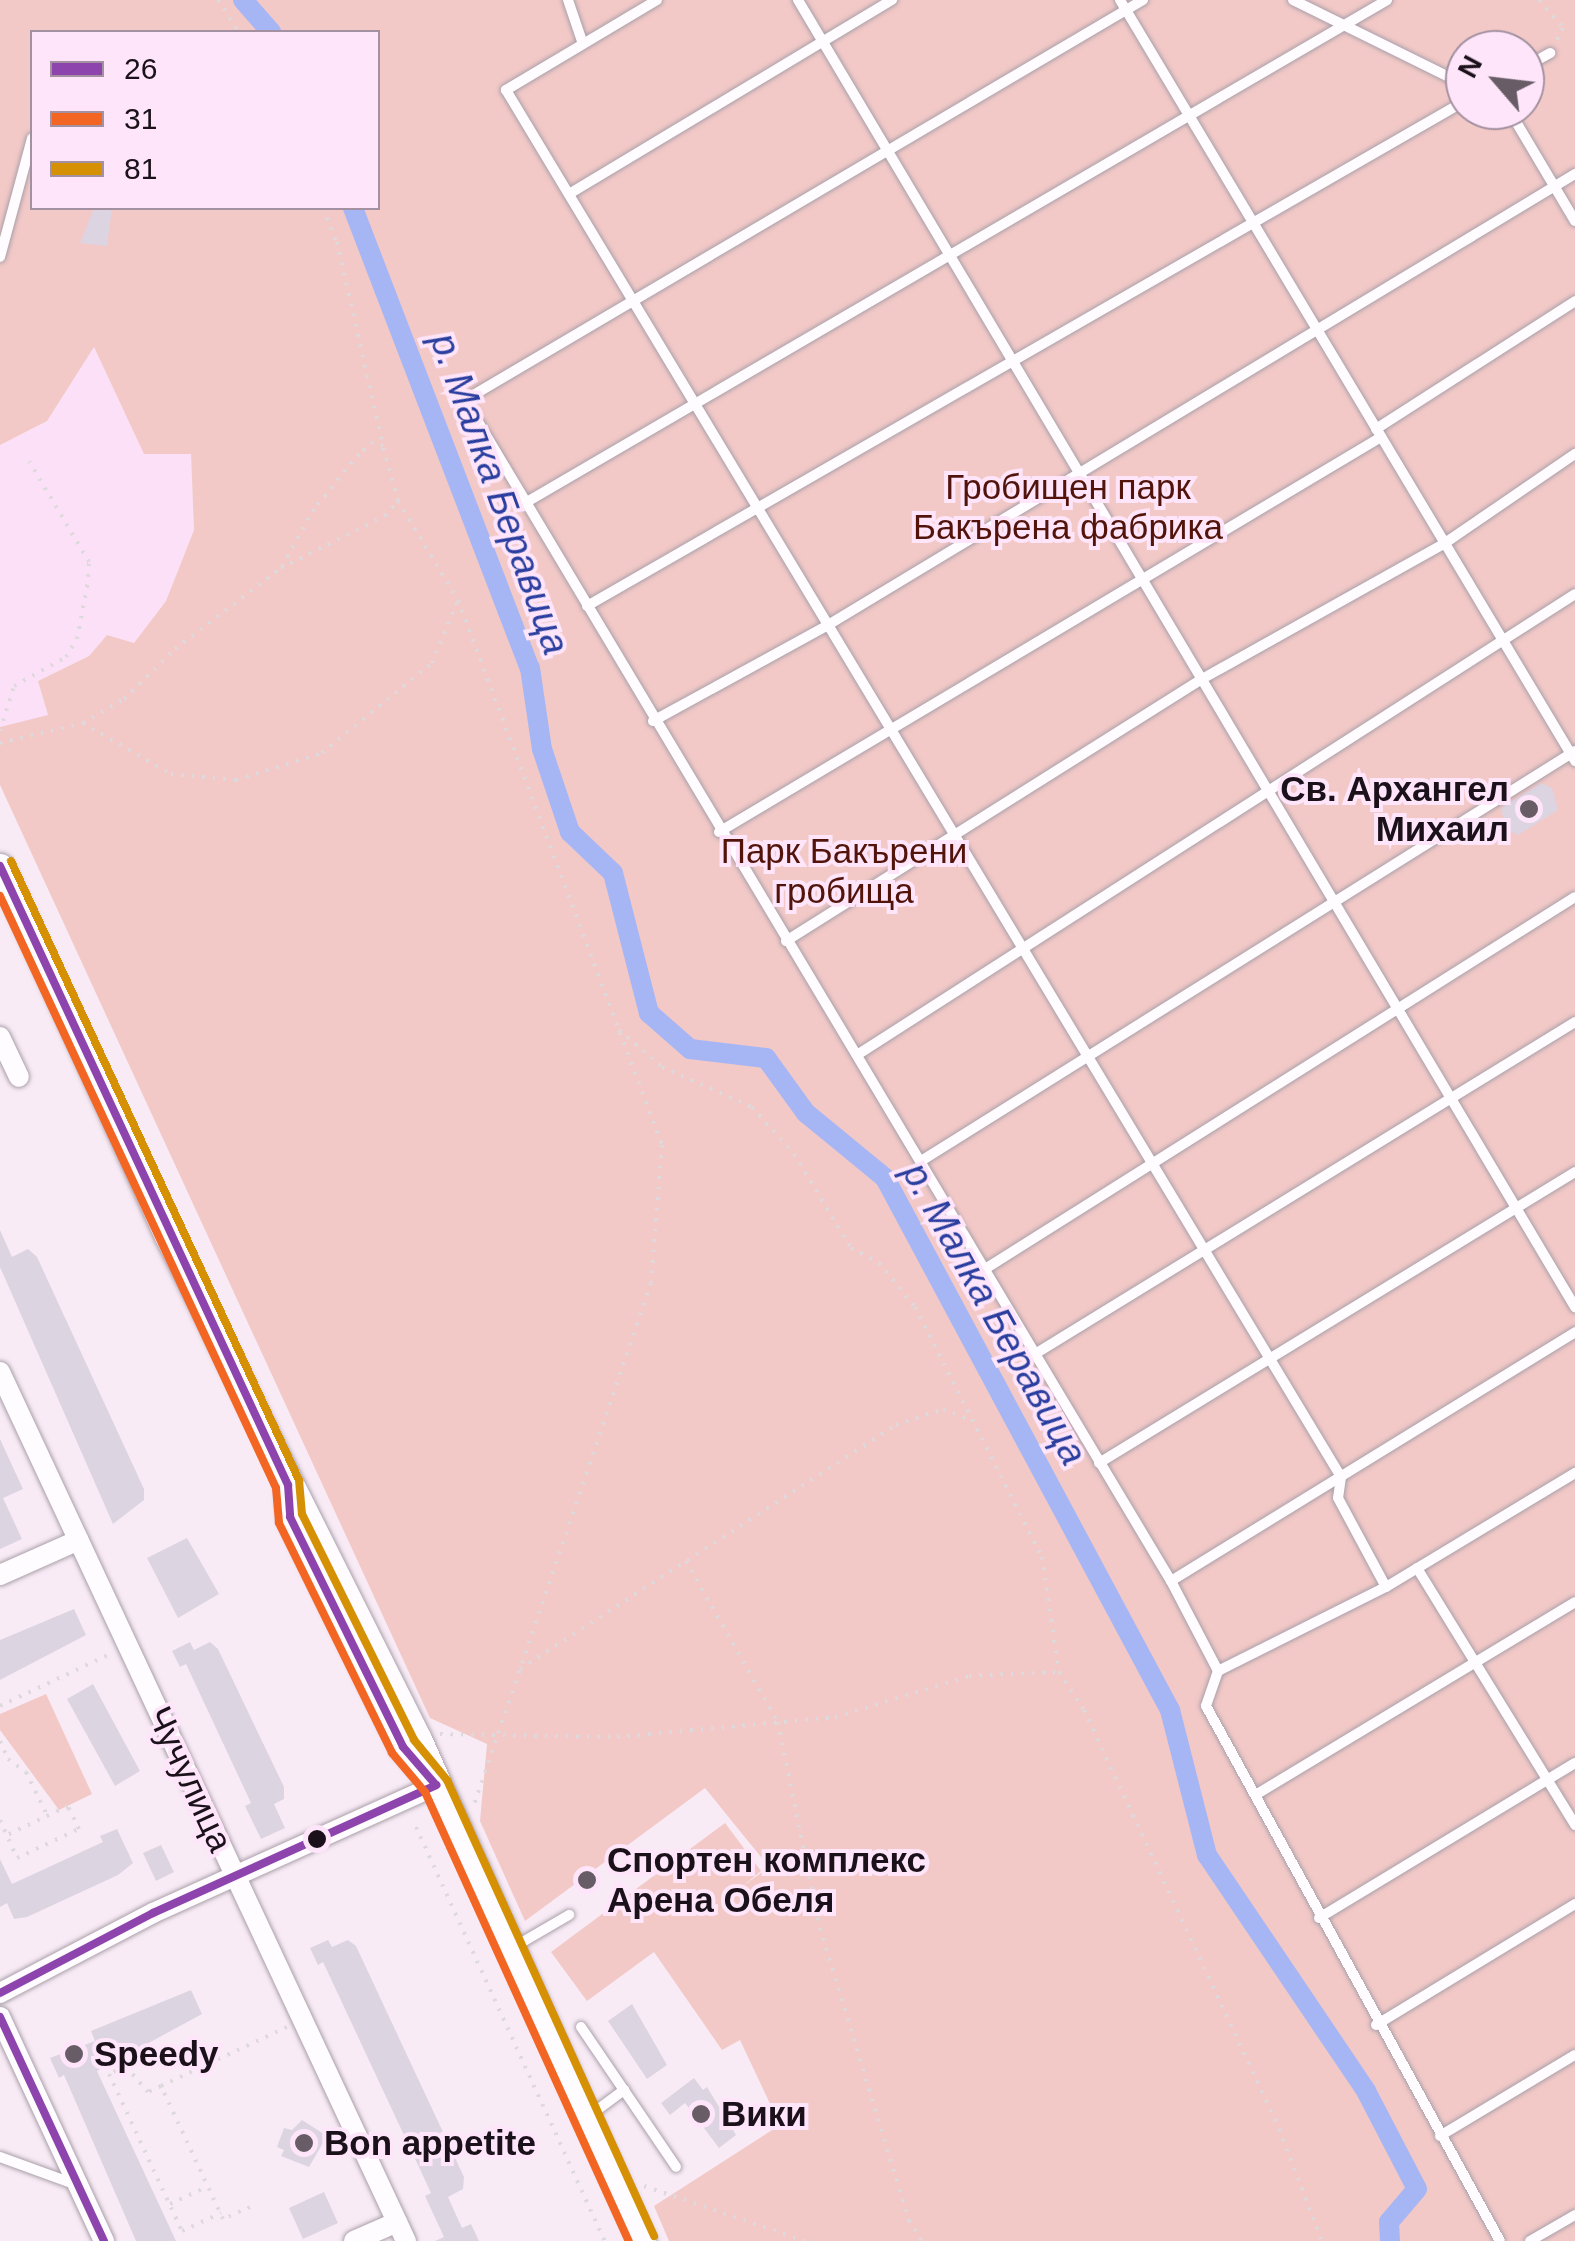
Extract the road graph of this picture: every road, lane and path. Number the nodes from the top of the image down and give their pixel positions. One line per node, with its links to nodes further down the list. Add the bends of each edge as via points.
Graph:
1 (218, 0): 12 (path)
2 (568, 0): 14 (lane)
3 (656, 0): 14 (lane)
4 (798, 0): 13 (lane)
5 (892, 0): 13 (lane)
6 (1143, 0): 10 (lane)
7 (1293, 0): 11 (lane)
8 (1387, 0): 11 (lane)
9 (1539, 0): 15 (path, via 1563,28)
10 (1123, 5): 19 (lane); 22 (lane)
11 (1344, 24): 17 (lane); 19 (lane)
12 (238, 30)
13 (822, 41): 22 (lane); 25 (lane)
14 (582, 44): 25 (lane, via 506,90)
15 (1550, 53): 16 (lane)
16 (1545, 56)
17 (1445, 75)
18 (1445, 113): 28 (lane)
19 (1190, 116): 28 (lane); 29 (lane)
20 (1521, 130): 24 (lane)
21 (30, 145): 30 (lane)
22 (888, 151): 29 (lane); 31 (lane)
23 (1575, 174): 24 (lane)
24 (1554, 186): 27 (lane); 33 (lane)
25 (569, 194): 31 (lane)
26 (324, 210): 37 (path)
27 (1575, 221)
28 (1253, 223): 33 (lane); 34 (lane)
29 (950, 256): 34 (lane); 35 (lane)
30 (0, 257)
31 (633, 301): 35 (lane); 42 (lane, via 465,400)
32 (1575, 301): 36 (lane)
33 (1317, 330): 36 (lane); 40 (lane)
34 (1013, 362): 40 (lane); 43 (lane)
35 (695, 404): 42 (lane); 43 (lane)
36 (1379, 433): 44 (lane); 46 (lane)
37 (383, 446): 41 (path); 45 (path, via 373,442 359,454 314,509)
38 (1575, 454): 44 (lane)
39 (30, 461): 56 (path, via 89,562 88,587 77,640 66,658 14,686)
40 (1079, 473): 46 (lane); 50 (lane)
41 (398, 501): 45 (path, via 386,516); 48 (path)
42 (525, 502): 49 (lane)
43 (758, 508): 49 (lane); 50 (lane)
44 (1445, 543): 51 (lane); 52 (lane)
45 (281, 568): 54 (path, via 175,649 124,699)
46 (1142, 580): 52 (lane); 55 (lane)
47 (1575, 594): 51 (lane)
48 (458, 600): 54 (path, via 432,664 322,753 236,780 171,774); 69 (path)
49 (587, 606): 53 (lane)
50 (828, 625): 53 (lane); 55 (lane)
51 (1503, 640): 58 (lane); 59 (lane)
52 (1202, 679): 59 (lane); 61 (lane)
53 (653, 721): 60 (lane)
54 (83, 723): 57 (path)
55 (891, 729): 60 (lane); 61 (lane)
56 (0, 731)
57 (0, 743)
58 (1574, 755): 64 (lane)
59 (1268, 791): 64 (lane); 66 (lane)
60 (719, 832): 65 (lane)
61 (954, 835): 65 (lane); 66 (lane)
62 (0, 866): 109 (street)
63 (1575, 897): 67 (lane)
64 (1334, 902): 67 (lane); 72 (lane)
65 (786, 941): 71 (lane)
66 (1023, 949): 71 (lane); 72 (lane)
67 (1398, 1009): 74 (lane); 76 (lane)
68 (1575, 1022): 74 (lane)
69 (619, 1030): 86 (path, via 662,1067 752,1107 794,1154 851,1248 879,1263 916,1307); 99 (path, via 662,1144 651,1283)
70 (0, 1036): 73 (street)
71 (857, 1055): 75 (lane)
72 (1088, 1057): 75 (lane); 76 (lane)
73 (19, 1077)
74 (1451, 1098): 78 (lane); 79 (lane)
75 (920, 1161): 80 (lane)
76 (1152, 1164): 79 (lane); 80 (lane)
77 (1575, 1172): 78 (lane)
78 (1516, 1208): 81 (lane); 84 (lane)
79 (1204, 1250): 83 (lane); 84 (lane)
80 (985, 1269): 83 (lane)
81 (1575, 1307)
82 (1575, 1332): 89 (lane)
83 (1034, 1354): 87 (lane)
84 (1270, 1358): 87 (lane); 89 (lane)
85 (0, 1372): 90 (street, Чучулица)
86 (973, 1421): 91 (path, via 943,1409 896,1424); 101 (path, via 1042,1557)
87 (1099, 1462): 94 (lane)
88 (1575, 1472): 92 (lane)
89 (1341, 1476): 94 (lane); 95 (lane, via 1338,1498)
90 (79, 1540): 93 (street); 97 (street, Чучулица)
91 (686, 1561): 99 (path); 103 (path)
92 (1417, 1568): 95 (lane); 98 (lane)
93 (0, 1575)
94 (1171, 1581): 100 (lane)
95 (1386, 1587): 100 (lane)
96 (1575, 1602): 98 (lane)
97 (128, 1646): 102 (path); 117 (street, Чучулица)
98 (1475, 1663): 108 (lane); 110 (lane)
99 (520, 1669): 104 (path)
100 (1218, 1671): 110 (lane, via 1206,1706)
101 (1059, 1672): 103 (path, via 968,1676 835,1717); 148 (path, via 1084,1710 1279,2129)
102 (0, 1706)
103 (778, 1722): 104 (path, via 618,1737); 147 (path, via 817,1918 909,2220)
104 (499, 1732): 105 (path); 112 (path)
105 (430, 1734)
106 (0, 1741): 111 (path, via 8,1759 26,1772)
107 (1575, 1763): 108 (lane)
108 (1548, 1780): 114 (lane); 120 (lane)
109 (436, 1786): 117 (street); 121 (street)
110 (1257, 1794): 120 (lane)
111 (47, 1816): 116 (path); 116 (path, via 68,1806 79,1829 17,1858)
112 (469, 1819)
113 (0, 1820): 116 (path)
114 (1575, 1825)
115 (416, 1827): 144 (path)
116 (7, 1834)
117 (236, 1876): 122 (street); 124 (street, Чучулица)
118 (1575, 1904): 125 (lane)
119 (569, 1915): 121 (lane)
120 (1319, 1918): 125 (lane)
121 (509, 1950): 130 (street)
122 (0, 1993)
123 (0, 2017): 135 (street)
124 (303, 2019): 128 (path); 141 (street, Чучулица)
125 (1376, 2025): 131 (lane)
126 (582, 2027): 129 (lane)
127 (1575, 2055): 131 (lane)
128 (161, 2086): 136 (path); 137 (path, via 148,2092 125,2066 109,2074)
129 (624, 2090): 130 (lane); 133 (lane)
130 (586, 2118): 145 (street)
131 (1440, 2136): 149 (lane)
132 (0, 2157): 135 (lane)
133 (676, 2167)
134 (632, 2182): 146 (path)
135 (78, 2186): 142 (street)
136 (208, 2186): 137 (path); 139 (path)
137 (170, 2204): 139 (path, via 182,2231)
138 (250, 2207): 139 (path, via 224,2219)
139 (220, 2213)
140 (1575, 2215): 150 (lane)
141 (402, 2231): 143 (street)
142 (104, 2241)
143 (354, 2241)
144 (605, 2241)
145 (642, 2241)
146 (806, 2241)
147 (922, 2241)
148 (1322, 2241)
149 (1500, 2241)
150 (1530, 2241)

